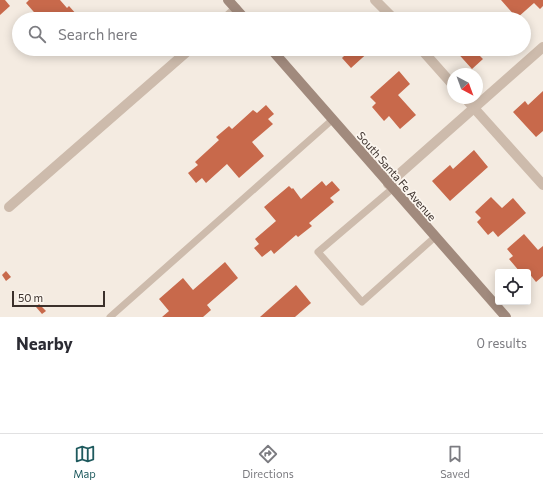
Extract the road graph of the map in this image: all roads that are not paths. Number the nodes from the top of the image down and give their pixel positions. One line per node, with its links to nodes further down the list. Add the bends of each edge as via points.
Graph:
1 (228, 0): 3 (main road)
2 (375, 0): 6 (street)
3 (236, 9): 4 (street); 5 (main road)
4 (233, 12)
5 (239, 12)
6 (387, 12)
7 (543, 47): 13 (street)
8 (182, 56): 17 (street)
9 (277, 56): 14 (main road, South Santa Fe Avenue)
10 (427, 56): 11 (street)
11 (447, 78)
12 (470, 104): 13 (street)
13 (474, 108): 15 (street); 16 (street)
14 (332, 120): 16 (main road, South Santa Fe Avenue); 19 (lane)
15 (543, 185)
16 (390, 186): 18 (main road, South Santa Fe Avenue); 18 (lane, via 318,252 362,302)
17 (9, 207)
18 (435, 237): 20 (main road, South Santa Fe Avenue)
19 (110, 317)
20 (506, 317)

